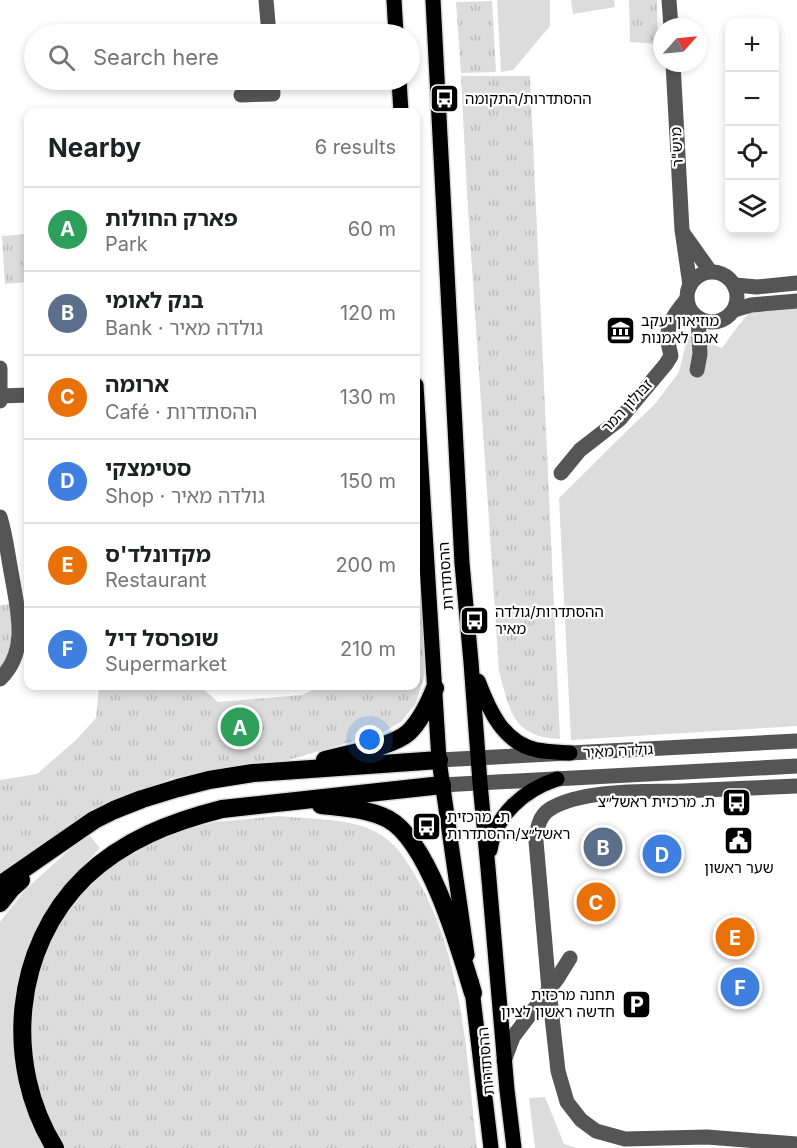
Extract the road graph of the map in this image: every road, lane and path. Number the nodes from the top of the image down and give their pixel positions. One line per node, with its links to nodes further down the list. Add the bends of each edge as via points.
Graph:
1 (266, 0): 6 (street)
2 (394, 0): 7 (main road)
3 (433, 0): 31 (main road, ההסתדרות, via 462,563)
4 (669, 0): 5 (street)
5 (670, 18)
6 (268, 24)
7 (395, 24)
8 (673, 72): 13 (street, מיש"ר)
9 (273, 90): 11 (street, via 273,94)
10 (400, 90): 12 (main road)
11 (242, 95)
12 (401, 108)
13 (682, 230): 14 (street); 17 (street, מיש"ר)
14 (710, 271): 16 (street, via 724,274); 17 (street, via 694,278)
15 (797, 283): 16 (street)
16 (735, 285): 19 (street, via 738,293)
17 (688, 292): 20 (street, via 691,311); 22 (street)
18 (797, 301): 19 (street)
19 (734, 310): 21 (street)
20 (697, 317): 21 (street); 22 (street, via 685,318); 23 (street)
21 (717, 322): 23 (street)
22 (668, 328): 29 (street, זבולון המר, via 670,356 666,364 620,419 580,450)
23 (700, 354): 25 (street)
24 (0, 368): 27 (street)
25 (697, 370)
26 (24, 396): 27 (street)
27 (0, 399)
28 (420, 449): 33 (main road, ההסתדרות)
29 (561, 473)
30 (0, 517): 32 (street, via 20,622 15,658)
31 (471, 662): 35 (main road, via 502,730 535,750); 36 (main road, ההסתדרות)
32 (0, 679)
33 (435, 688): 37 (main road, ההסתדרות); 39 (highway, via 407,734 387,744)
34 (797, 741): 35 (street, גולדה מאיר)
35 (570, 753): 36 (street, גולדה מאיר)
36 (478, 758): 37 (street, גולדה מאיר); 42 (main road, ההסתדרות)
37 (439, 760): 39 (highway); 43 (main road, ההסתדרות)
38 (797, 766): 40 (street, גולדה מאיר)
39 (280, 771): 47 (highway, via 230,776 158,794 104,815)
40 (589, 777): 41 (street, גולדה מאיר); 45 (street)
41 (557, 779): 42 (street, גולדה מאיר); 48 (main road, via 522,796 502,818 491,846)
42 (480, 783): 43 (street, גולדה מאיר); 48 (main road, ההסתדרות)
43 (442, 785): 46 (highway); 53 (main road, ההסתדרות)
44 (797, 786): 45 (street)
45 (630, 793): 52 (street, via 569,800 548,810 537,825)
46 (280, 802): 53 (highway, via 360,810 398,827 420,854 446,909); 56 (highway, via 222,808 144,835 85,878 55,915 45,931 25,993 22,1055 38,1117)
47 (62, 842): 49 (highway); 50 (highway)
48 (488, 868): 54 (main road, ההסתדרות)
49 (0, 885)
50 (0, 903)
51 (570, 958): 52 (street)
52 (549, 990): 54 (street, via 513,1037); 55 (street, via 558,1071 567,1102 596,1131 625,1139 707,1137)
53 (473, 993): 57 (main road, ההסתדרות)
54 (504, 1060): 58 (main road, ההסתדרות)
55 (797, 1144)
56 (55, 1148)
57 (492, 1148)
58 (514, 1148)

